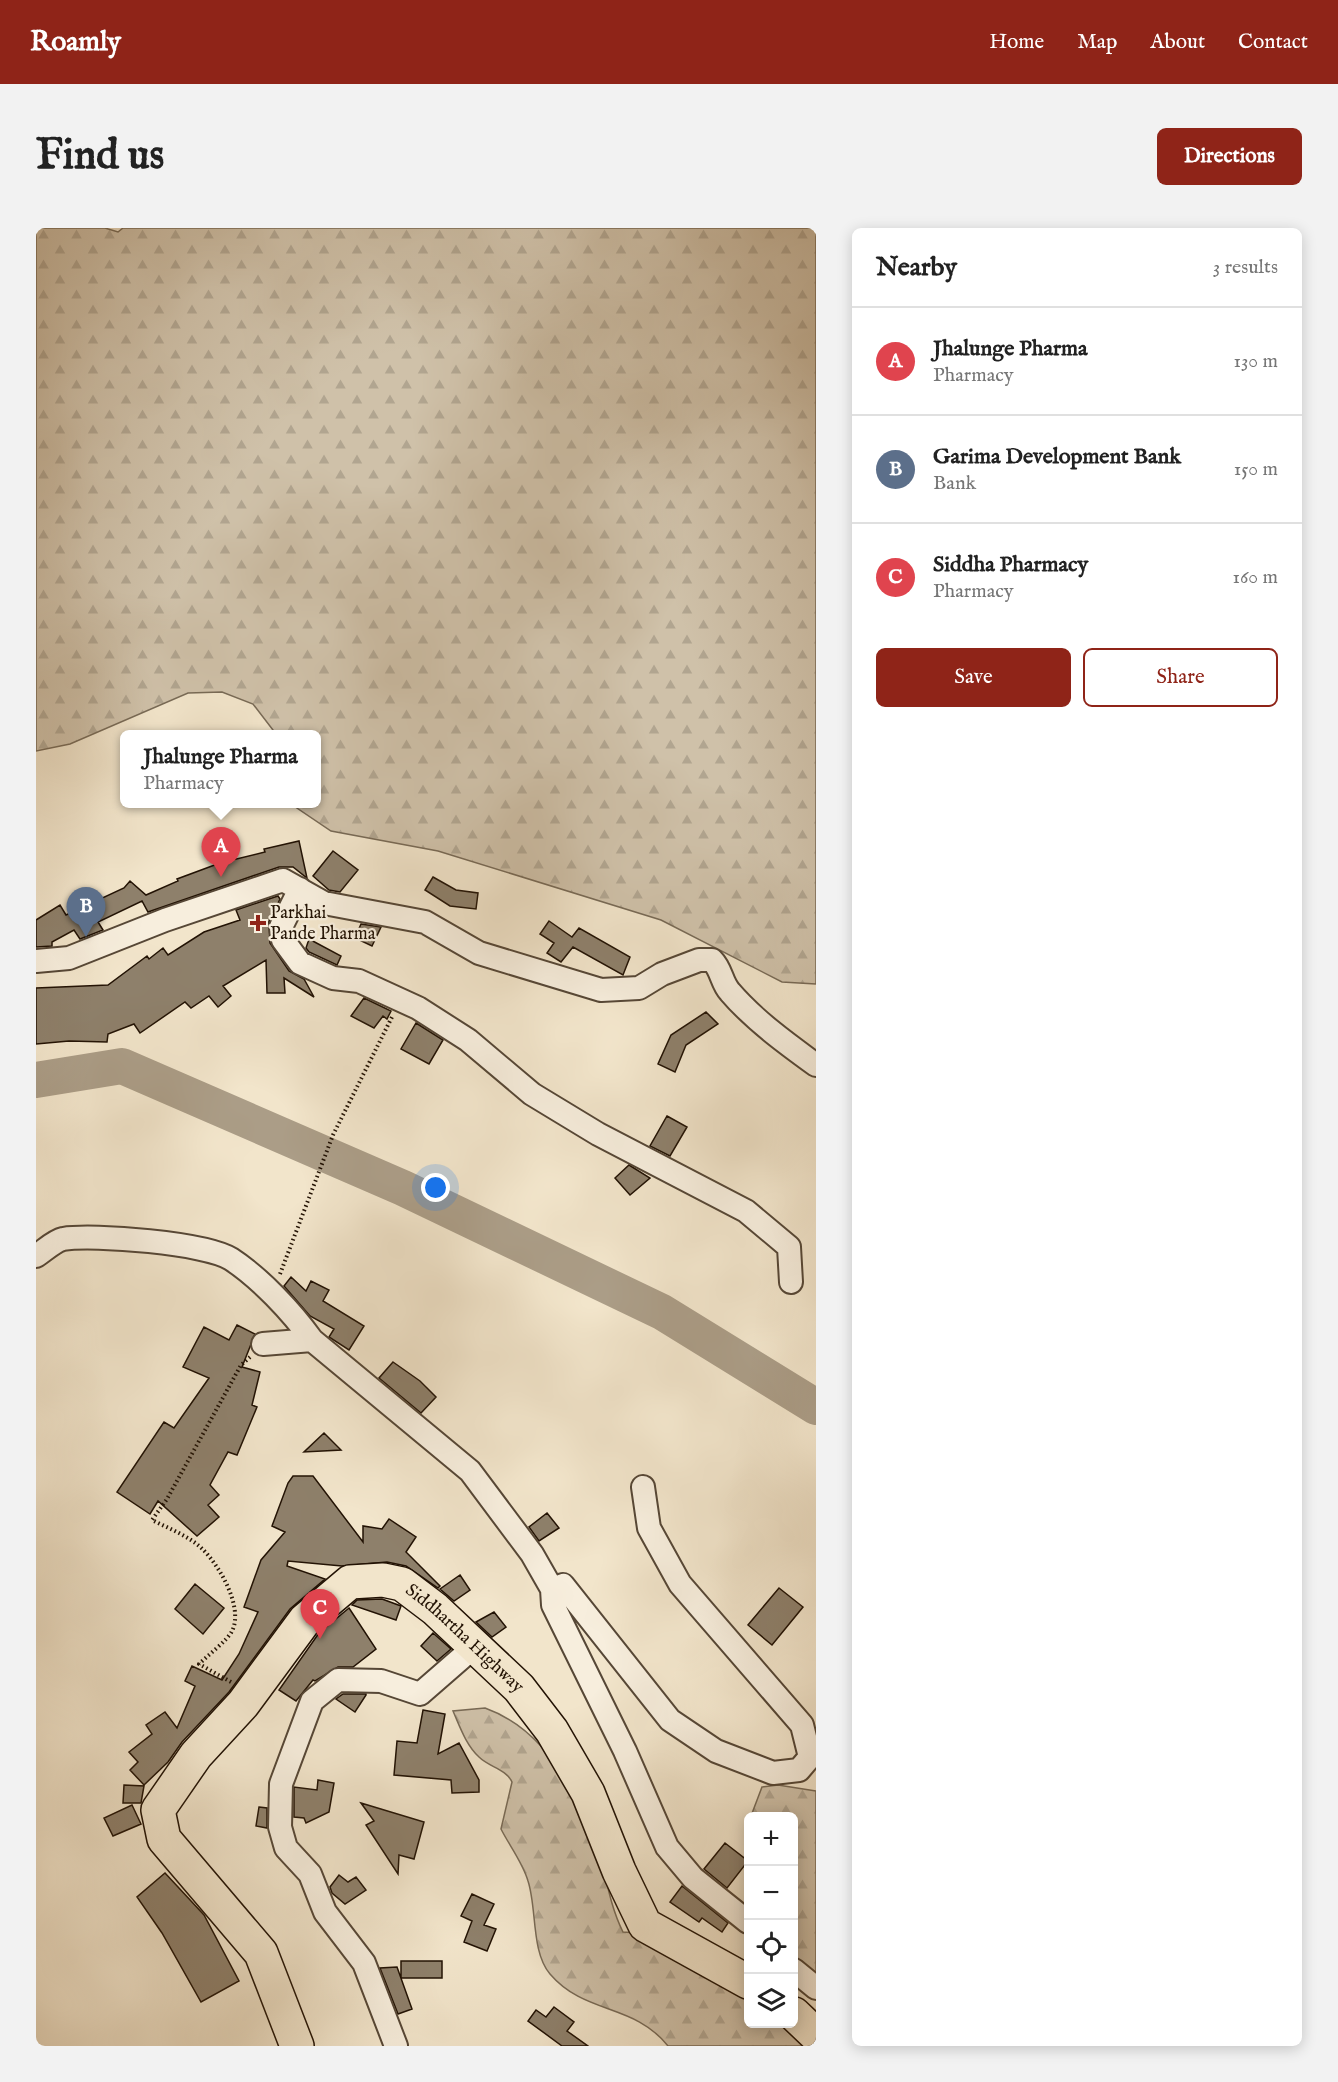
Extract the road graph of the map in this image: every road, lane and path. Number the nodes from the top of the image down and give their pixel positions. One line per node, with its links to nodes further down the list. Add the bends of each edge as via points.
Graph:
1 (300, 889): 2 (street, via 283,880 69,958); 4 (street, via 324,903 425,922 480,953 601,990 639,988 662,974 699,960 712,960 721,969 728,991); 7 (street, via 281,927 283,940 300,963 333,978 359,981 418,1008 468,1040 532,1094 598,1134 746,1211 789,1248)
2 (36, 961)
3 (395, 1012): 6 (path, via 333,1135)
4 (816, 1065)
5 (36, 1256): 8 (street, via 61,1239 145,1240 221,1254 272,1295)
6 (278, 1280)
7 (791, 1282)
8 (312, 1340): 9 (street); 11 (street, via 470,1471 532,1554)
9 (263, 1344): 13 (path, via 242,1365 152,1520 195,1543 229,1588 235,1610 232,1632 199,1664)
10 (643, 1486): 11 (street, via 649,1528 680,1584 802,1725 810,1757 799,1770 773,1773 716,1751 670,1720 563,1585)
11 (552, 1589): 14 (street, via 553,1605 667,1848 693,1878)
12 (474, 1647): 13 (highway, Siddhartha Highway, via 402,1584 383,1580 350,1582 305,1620); 16 (highway, Siddhartha Highway, via 519,1688 565,1749 645,1925); 21 (street, via 420,1694 381,1681 338,1680 312,1701 281,1784 280,1827 286,1848 310,1874 325,1912 363,1964)
13 (251, 1693): 20 (highway, Siddhartha Highway, via 195,1755 159,1810 160,1825 164,1839 261,1953)
14 (746, 1920)
15 (798, 1973): 17 (street)
16 (744, 1980)
17 (816, 1988)
18 (798, 2018): 19 (highway)
19 (816, 2035)
20 (297, 2046)
21 (396, 2046)

